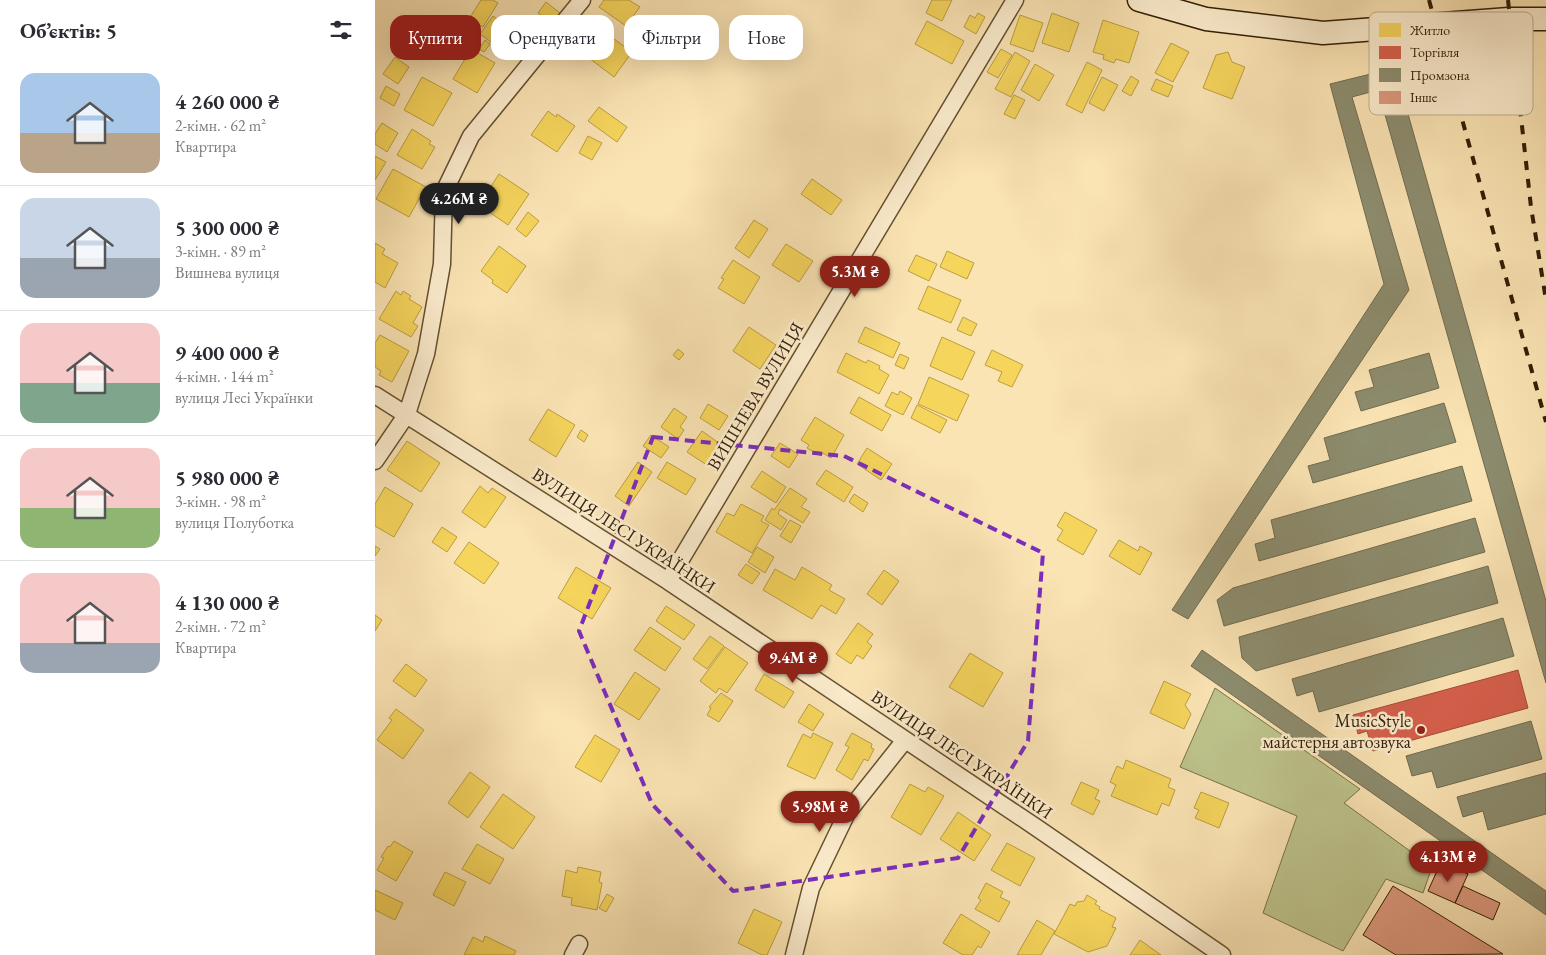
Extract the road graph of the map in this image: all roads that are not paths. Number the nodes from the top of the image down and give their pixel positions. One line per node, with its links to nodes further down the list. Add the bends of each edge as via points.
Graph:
1 (581, 0): 8 (street, via 471,136 444,192 442,264 426,354)
2 (1015, 0): 10 (street, ВИШНЕВА ВУЛИЦЯ)
3 (1139, 0): 6 (street, via 1206,20 1323,33)
4 (1533, 19): 5 (street)
5 (1546, 19)
6 (1369, 30)
7 (375, 394): 8 (street, ВУЛИЦЯ ЛЕСІ УКРАЇНКИ)
8 (407, 414): 9 (street); 10 (street, ВУЛИЦЯ ЛЕСІ УКРАЇНКИ)
9 (375, 461)
10 (667, 581): 11 (street, ВУЛИЦЯ ЛЕСІ УКРАЇНКИ)
11 (905, 740): 12 (street, via 847,813 811,888); 13 (street, ВУЛИЦЯ ЛЕСІ УКРАЇНКИ)
12 (794, 955)
13 (1222, 955)

